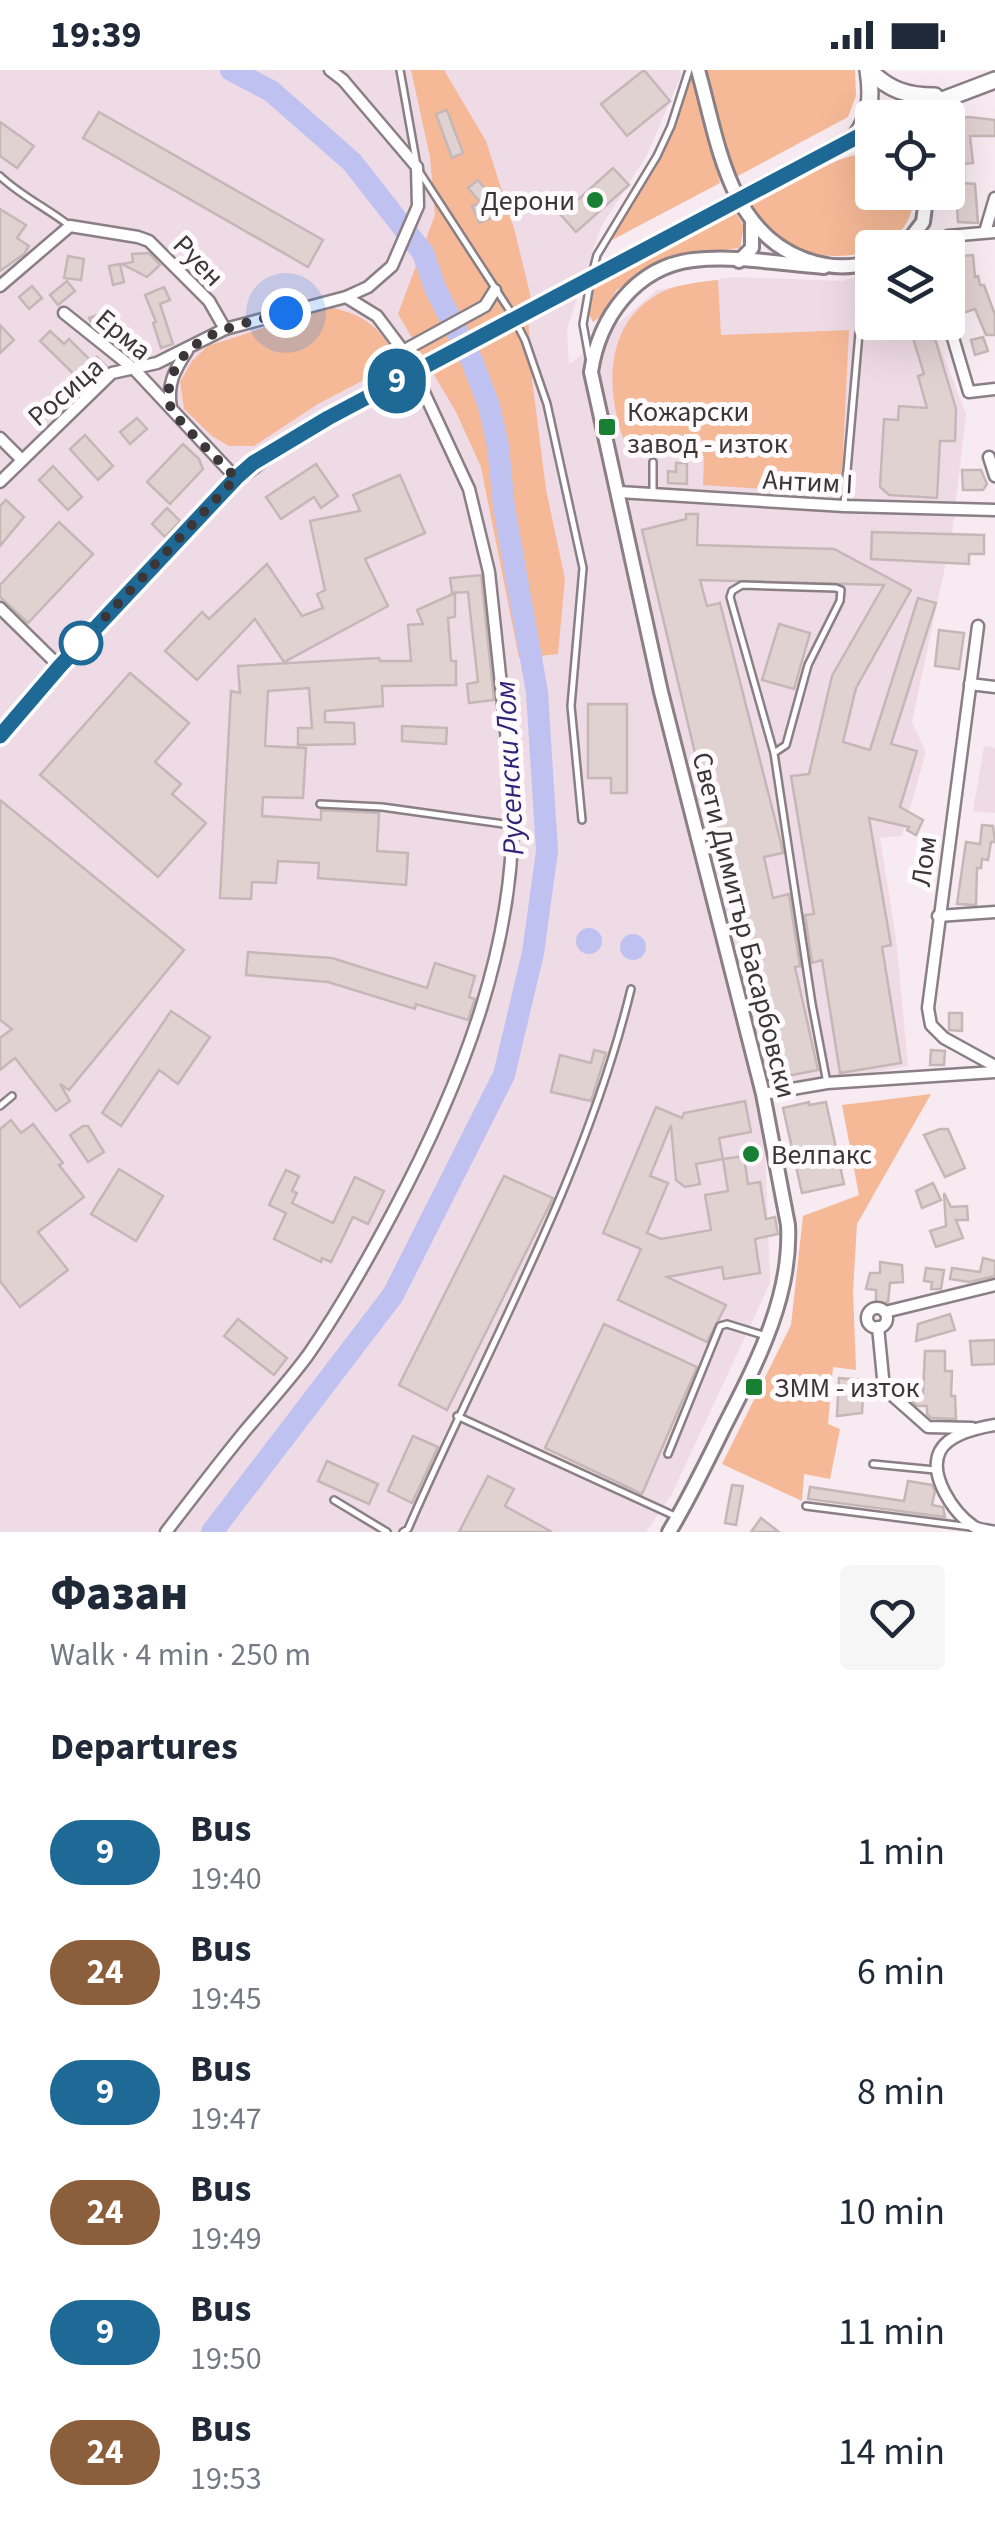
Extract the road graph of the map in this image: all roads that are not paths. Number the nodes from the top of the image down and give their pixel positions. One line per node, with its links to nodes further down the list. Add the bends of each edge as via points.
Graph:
1 (330, 70): 12 (street)
2 (400, 70): 12 (lane)
3 (688, 70): 32 (lane, via 657,156 597,254 584,324)
4 (698, 70): 15 (street, via 734,193)
5 (868, 70): 7 (main road, via 911,97); 8 (main road)
6 (995, 80): 7 (main road)
7 (944, 97): 9 (main road); 10 (main road)
8 (870, 100)
9 (937, 100)
10 (942, 100)
11 (855, 138): 40 (main road, bridge, via 328,418)
12 (417, 168): 23 (lane); 24 (street, Росица, via 418,206 392,266)
13 (0, 176): 16 (lane)
14 (995, 198): 17 (street)
15 (751, 222): 19 (street, via 752,248); 21 (street, via 774,244)
16 (70, 226): 22 (street); 26 (street, Руен, via 150,242 209,301)
17 (990, 232): 18 (street)
18 (965, 234)
19 (740, 261): 21 (street); 32 (street, via 688,261 637,284 602,328)
20 (855, 265): 21 (street)
21 (824, 266)
22 (0, 286)
23 (495, 290): 30 (street, via 485,306); 54 (lane, via 538,375 583,568 571,706)
24 (346, 297): 26 (street, Росица); 30 (street, via 377,316)
25 (64, 313): 31 (street, Ерма)
26 (225, 329): 29 (street, Росица)
27 (859, 340): 44 (lane)
28 (954, 340): 33 (street, via 969,392)
29 (188, 350): 31 (street, Росица); 34 (street, via 172,374)
30 (403, 350): 55 (street, via 444,430 484,541)
31 (134, 369): 34 (street, Ерма); 37 (street, Росица, via 112,373)
32 (590, 372): 42 (street, Свети Димитър Басарбовски)
33 (995, 389)
34 (172, 409): 40 (street, Ерма)
35 (0, 438): 37 (street)
36 (988, 457): 39 (street)
37 (22, 460): 41 (street, Росица)
38 (654, 462): 43 (lane)
39 (995, 476)
40 (236, 478): 48 (main road)
41 (0, 482)
42 (619, 492): 43 (street, Антим I); 61 (street, Свети Димитър Басарбовски, via 665,710)
43 (653, 495): 44 (street, Антим I)
44 (844, 506): 45 (street, Антим I)
45 (995, 510)
46 (0, 608): 48 (street)
47 (978, 626): 49 (street, Лом)
48 (60, 666): 51 (main road)
49 (970, 684): 50 (street); 57 (street, Лом)
50 (995, 687)
51 (0, 736)
52 (774, 754): 52 (lane, via 732,590 836,588 840,600 808,665 786,744); 60 (lane)
53 (320, 804): 55 (lane)
54 (582, 820)
55 (514, 825): 76 (street, via 496,959 437,1128 357,1280 306,1357)
56 (995, 912): 57 (street)
57 (938, 916): 59 (street, Лом, via 928,992 931,1026)
58 (631, 989): 66 (lane, via 595,1113)
59 (995, 1069): 60 (street)
60 (827, 1083): 61 (street)
61 (763, 1094): 65 (street, Свети Димитър Басарбовски, via 790,1247)
62 (12, 1096): 63 (lane)
63 (0, 1106)
64 (995, 1285): 68 (street, via 885,1312 878,1327 884,1388 928,1428)
65 (766, 1336): 69 (lane, via 720,1326); 74 (street, Свети Димитър Басарбовски)
66 (457, 1416): 74 (lane); 78 (lane)
67 (995, 1425): 68 (street)
68 (978, 1428): 71 (street, via 941,1449)
69 (668, 1454)
70 (873, 1464): 71 (lane)
71 (937, 1470): 75 (street, via 952,1504)
72 (334, 1500): 77 (lane)
73 (806, 1506): 75 (lane)
74 (678, 1517): 79 (street, Свети Димитър Басарбовски)
75 (974, 1528): 80 (street)
76 (166, 1532)
77 (387, 1532)
78 (403, 1532)
79 (668, 1532)
80 (995, 1532)

